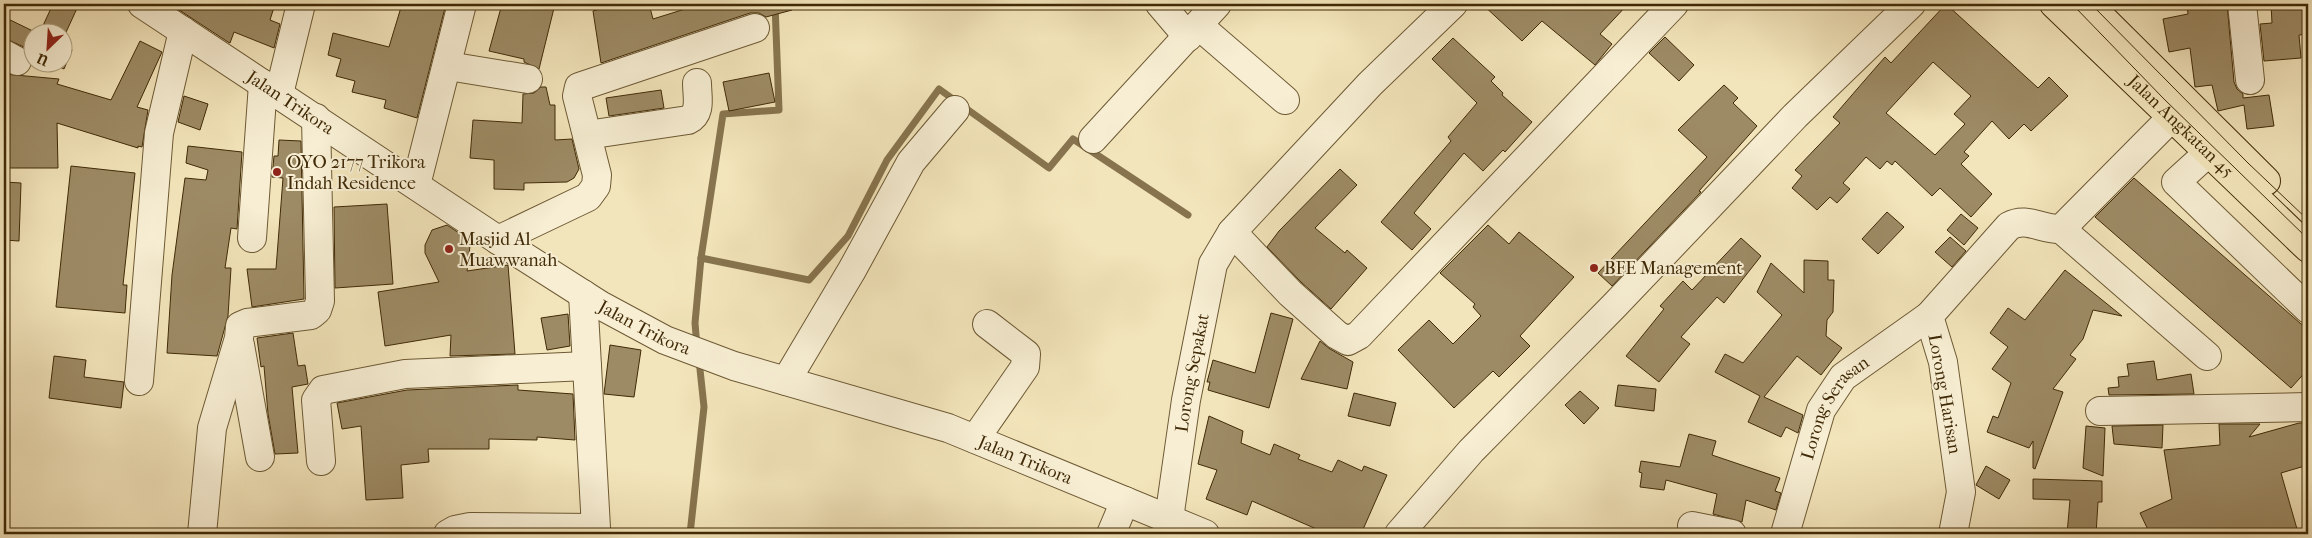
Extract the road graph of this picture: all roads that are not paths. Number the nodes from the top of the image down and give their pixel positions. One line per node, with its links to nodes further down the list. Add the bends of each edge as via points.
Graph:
1 (145, 4): 13 (street, Jalan Trikora)
2 (300, 4): 19 (street)
3 (462, 4): 15 (street)
4 (1160, 4): 14 (street)
5 (1217, 4): 14 (street)
6 (1453, 4): 30 (street, Lorong Sepakat, via 1370,84)
7 (1674, 4): 30 (street, via 1359,335 1348,341 1290,294)
8 (1911, 4): 56 (street, via 1795,116 1470,451)
9 (2054, 4): 22 (main road, Jalan Angkatan 45)
10 (2088, 4): 28 (main road, Jalan Angkatan 45)
11 (2242, 4): 17 (street)
12 (756, 28): 24 (street, via 580,87 577,96)
13 (183, 31): 19 (street, Jalan Trikora); 41 (street, via 158,133)
14 (1193, 31): 20 (street); 25 (street)
15 (448, 66): 16 (street); 27 (street)
16 (528, 79)
17 (2250, 80)
18 (697, 83): 24 (street, via 698,110 695,117)
19 (271, 89): 23 (street, Jalan Trikora); 31 (street)
20 (1284, 100)
21 (955, 110): 42 (street, via 911,162)
22 (2172, 117): 26 (main road, Jalan Angkatan 45); 29 (street)
23 (316, 118): 27 (street, Jalan Trikora); 38 (street, via 320,301 317,310 311,315 241,324)
24 (587, 135): 32 (street, via 596,175 596,186 588,197)
25 (1093, 139)
26 (2208, 152): 33 (main road, Jalan Angkatan 45); 35 (street, via 2176,182)
27 (416, 185): 32 (street, Jalan Trikora)
28 (2308, 222)
29 (2061, 229): 36 (street, Lorong Harisan, via 2052,230 2026,221 2008,226); 39 (street)
30 (1232, 232): 49 (street, Lorong Sepakat, via 1213,264 1186,400)
31 (252, 238)
32 (498, 240): 34 (street, Jalan Trikora)
33 (2308, 248)
34 (583, 294): 40 (street); 42 (street, Jalan Trikora, via 665,340)
35 (2308, 309)
36 (1930, 316): 58 (street, Lorong Serasan, via 1843,377 1821,410); 59 (street, Lorong Harisan, via 1943,362 1961,492)
37 (988, 324): 45 (street, via 1026,354 1027,360)
38 (239, 338): 46 (street); 52 (street, via 212,428)
39 (2208, 356)
40 (587, 366): 47 (street, via 405,374 323,390 316,400); 51 (street)
41 (139, 381)
42 (786, 381): 45 (street, Jalan Trikora, via 948,428)
43 (2308, 407): 44 (street)
44 (2100, 411)
45 (975, 439): 48 (street, Jalan Trikora)
46 (260, 456)
47 (321, 461)
48 (1125, 501): 49 (street, Jalan Trikora); 54 (street)
49 (1169, 519): 55 (street, Jalan Trikora)
50 (1692, 526): 57 (street)
51 (596, 531): 53 (street, via 470,527)
52 (202, 534)
53 (448, 534)
54 (1111, 534)
55 (1204, 534)
56 (1398, 534)
57 (1732, 534)
58 (1785, 534)
59 (1952, 534)

